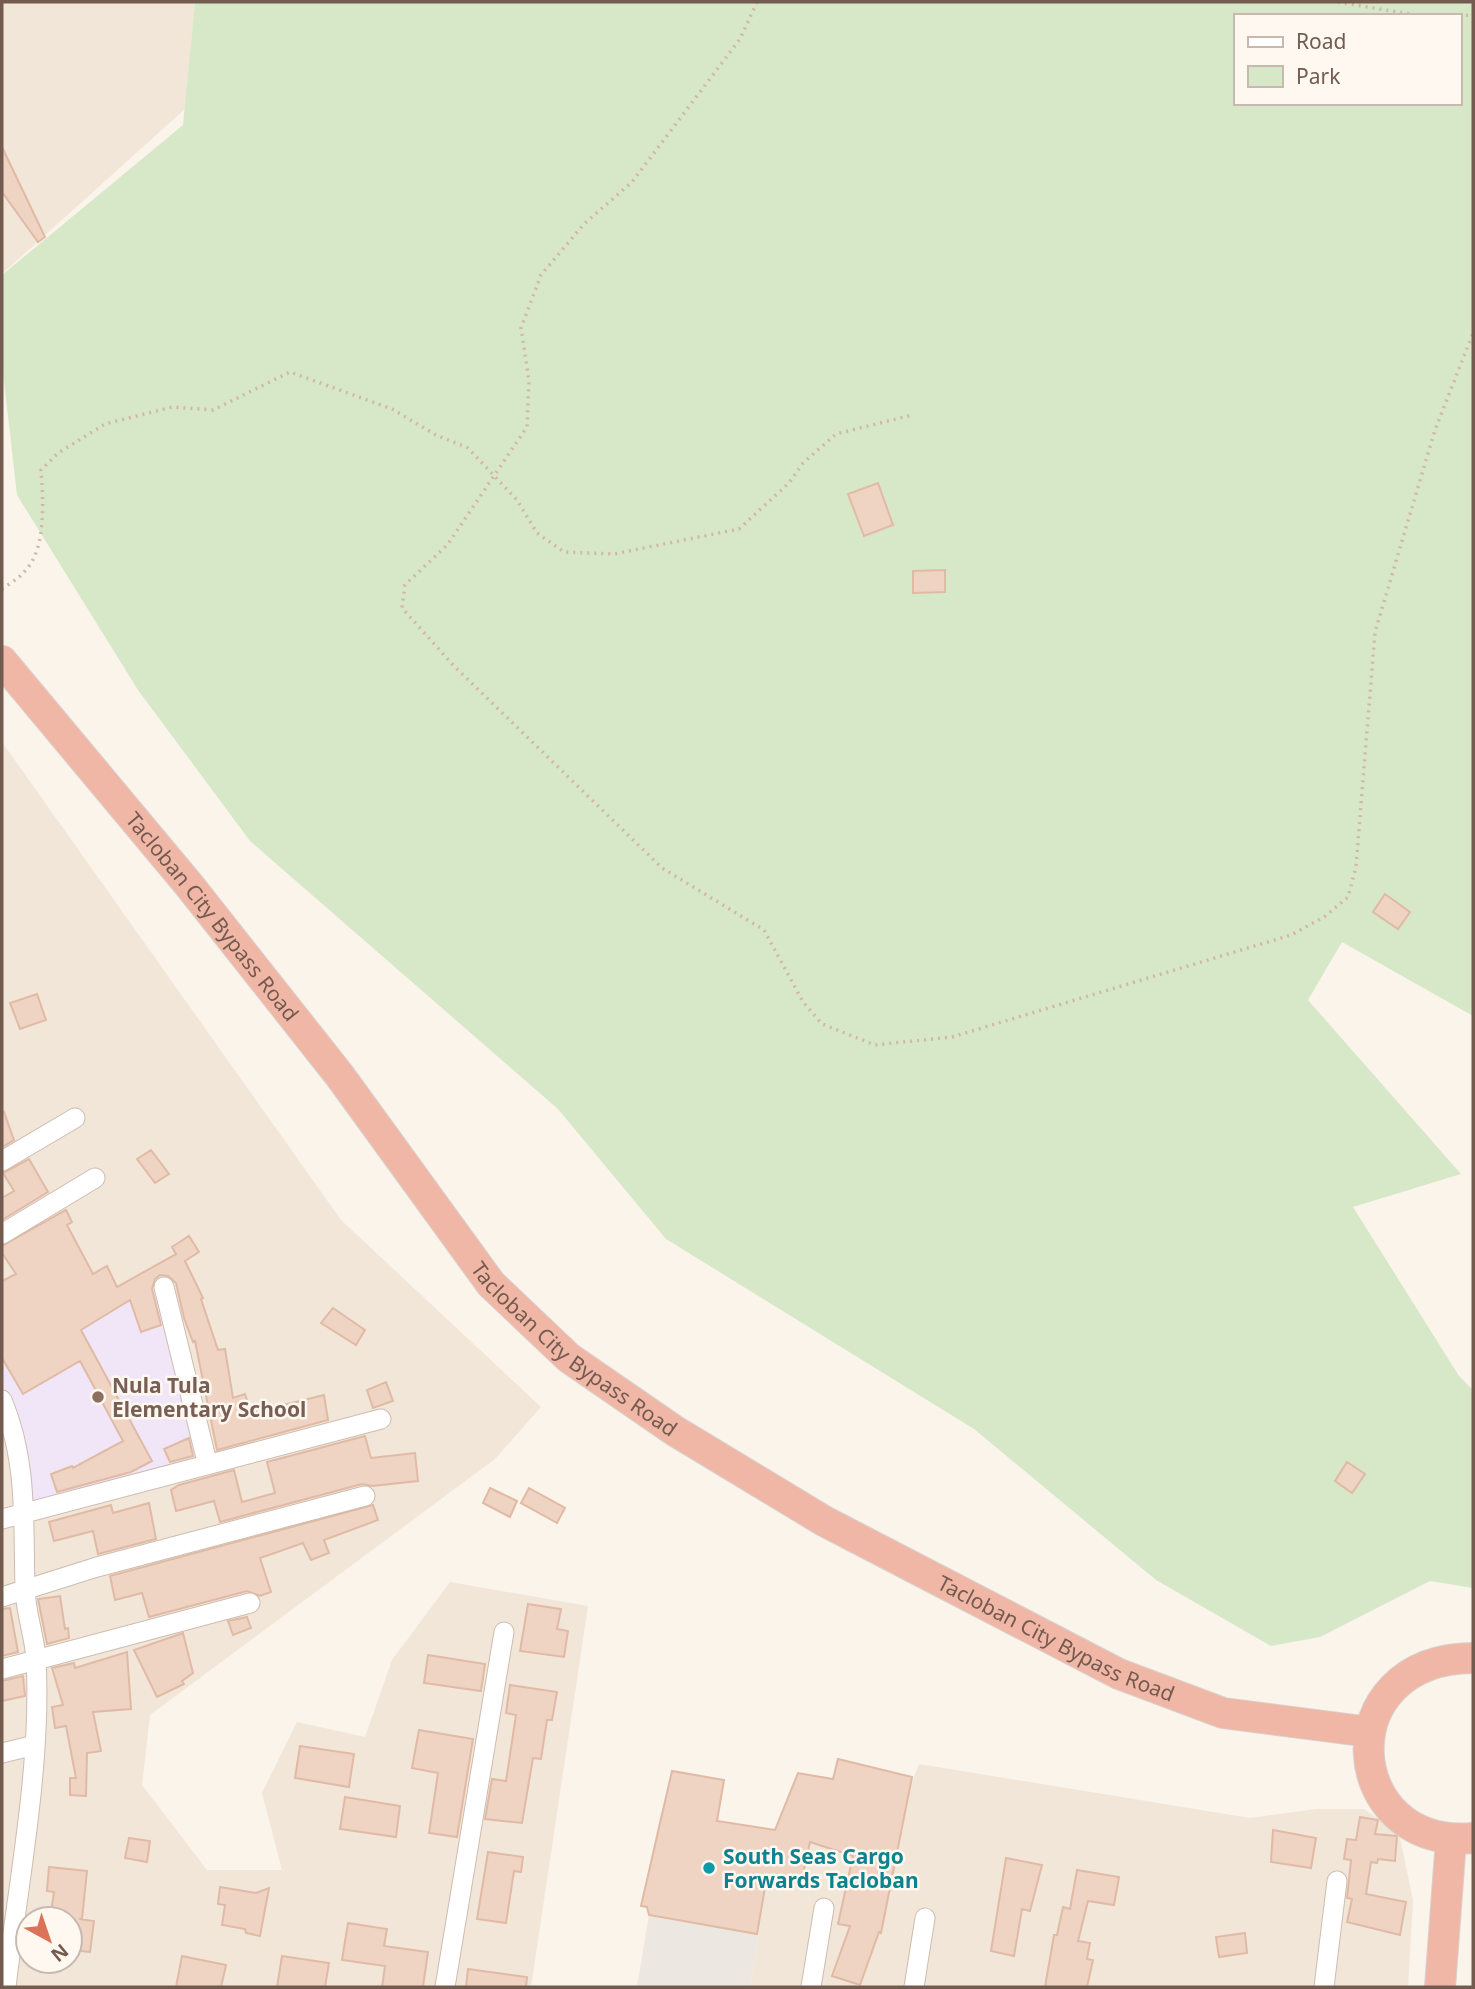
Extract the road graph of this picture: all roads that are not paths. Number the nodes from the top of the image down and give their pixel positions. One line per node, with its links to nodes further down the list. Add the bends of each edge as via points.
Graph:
1 (2, 661): 21 (highway, Tacloban City Bypass Road, via 323,1055 491,1284 569,1358 675,1431 824,1521 1119,1674 1223,1713)
2 (75, 1118): 3 (street)
3 (2, 1161)
4 (95, 1178): 5 (street)
5 (2, 1234)
6 (164, 1287): 10 (street)
7 (2, 1400): 9 (street)
8 (382, 1419): 10 (street)
9 (9, 1441): 12 (street, via 23,1475)
10 (207, 1462): 12 (street)
11 (365, 1496): 14 (street, via 97,1567)
12 (25, 1514): 13 (street); 14 (street)
13 (2, 1519)
14 (24, 1591): 15 (street); 19 (street)
15 (2, 1597)
16 (250, 1603): 19 (street)
17 (504, 1632): 29 (street)
18 (1473, 1658): 21 (highway, via 1445,1658 1419,1667 1396,1683 1379,1706)
19 (36, 1659): 20 (street); 22 (street)
20 (2, 1669)
21 (1370, 1732): 24 (highway, via 1369,1762 1378,1791 1396,1815 1421,1832)
22 (34, 1745): 23 (street); 28 (street)
23 (2, 1753)
24 (1462, 1839): 33 (highway)
25 (1337, 1881): 32 (street)
26 (824, 1908): 30 (street)
27 (925, 1918): 31 (street)
28 (6, 1987)
29 (445, 1987)
30 (811, 1987)
31 (914, 1987)
32 (1324, 1987)
33 (1440, 1987)

